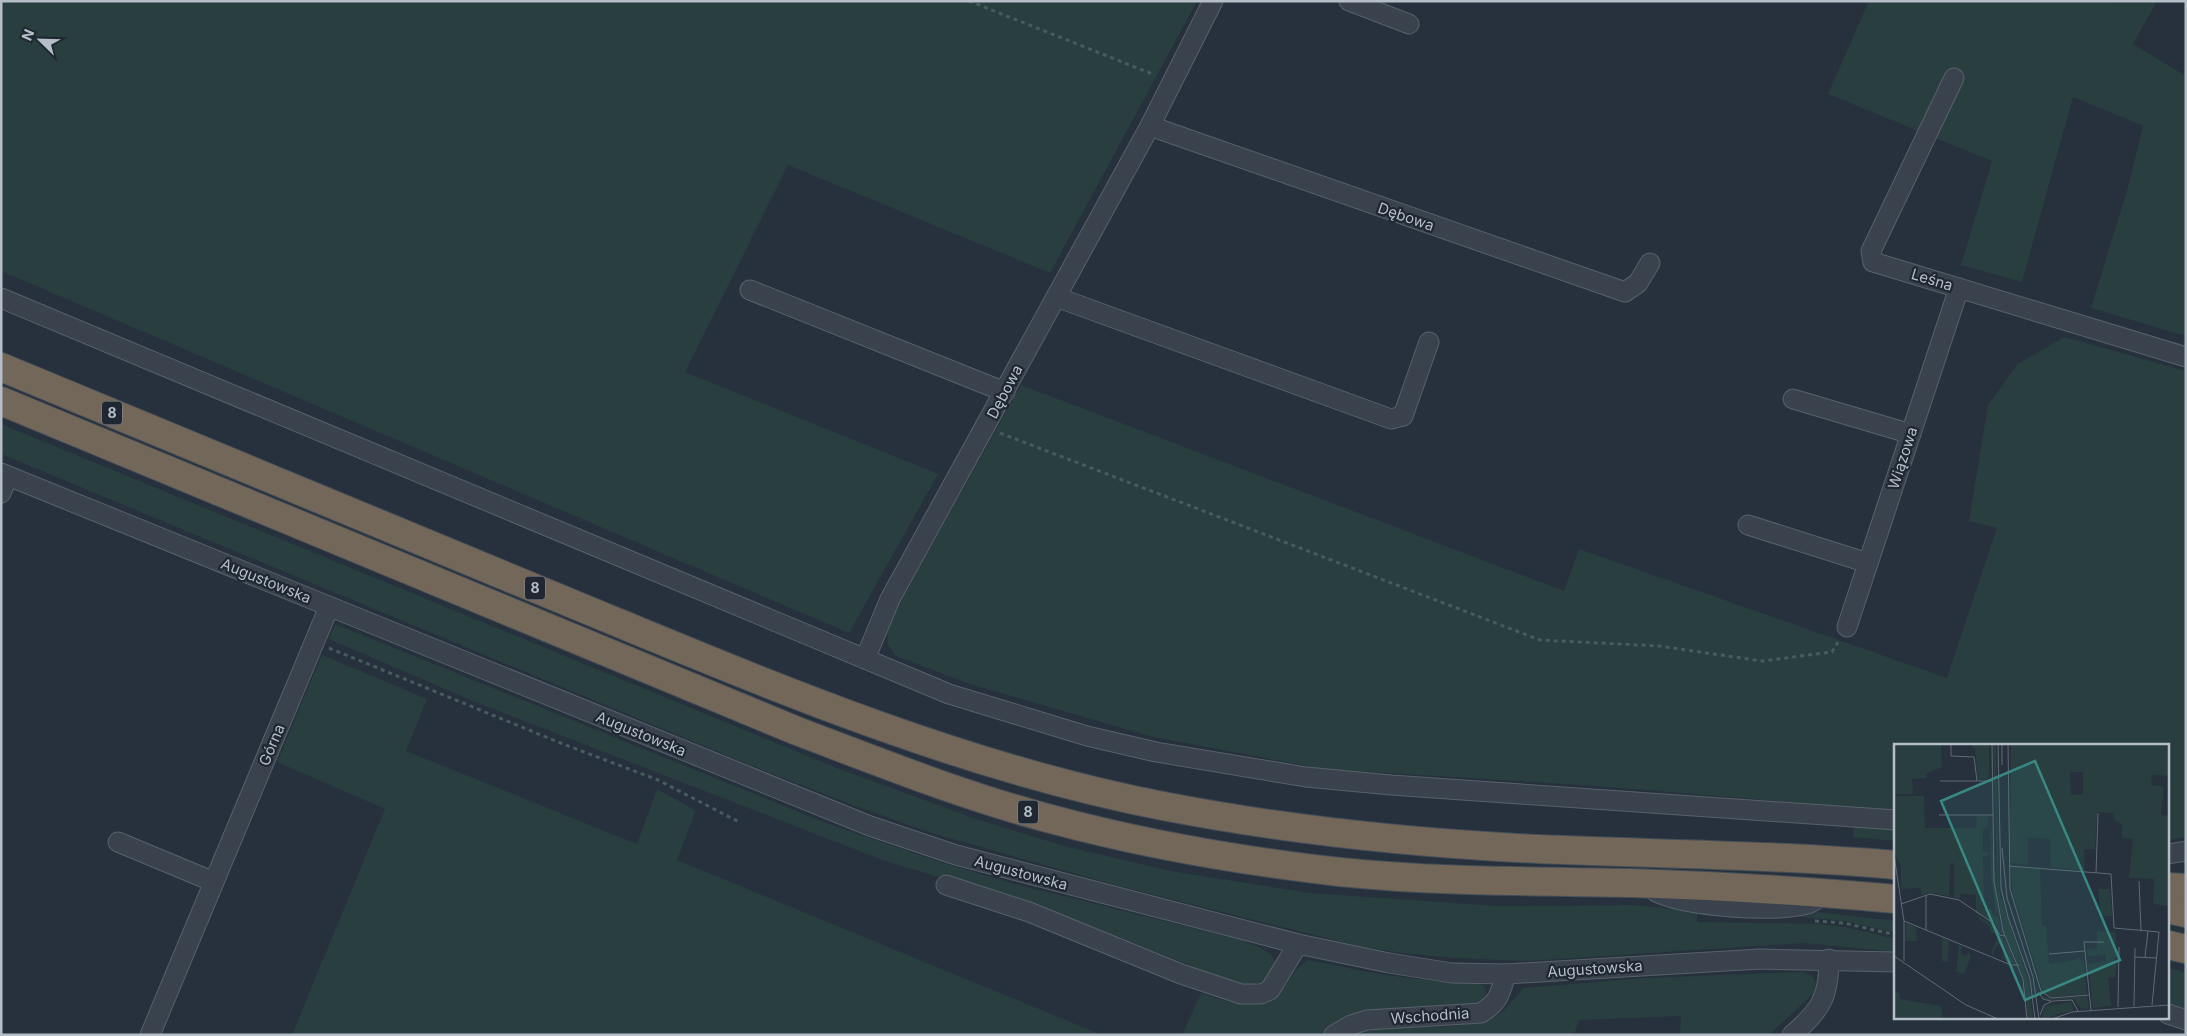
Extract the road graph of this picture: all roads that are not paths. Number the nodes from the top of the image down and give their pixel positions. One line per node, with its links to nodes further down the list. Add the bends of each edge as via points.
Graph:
1 (1213, 1): 5 (street, Dębowa)
2 (1349, 1): 3 (street)
3 (1409, 24)
4 (1954, 78): 7 (street, Leśna, via 1871,251 1873,262)
5 (1150, 126): 6 (street, Dębowa, via 1625,292 1638,283); 9 (street, Dębowa)
6 (1650, 262)
7 (1959, 288): 12 (street, Leśna); 17 (street, Wiązowa)
8 (750, 290): 14 (street)
9 (1056, 297): 11 (street, via 1391,419 1403,416); 14 (street, Dębowa)
10 (1, 298): 23 (street)
11 (1429, 342)
12 (2186, 356)
13 (1, 367): 28 (highway, 8, via 840,712 984,760 1102,793 1281,827 1387,839)
14 (1005, 392): 23 (street, Dębowa, via 890,600)
15 (1793, 399): 17 (street)
16 (1, 401): 33 (highway, 8, via 797,731 979,798 1112,835 1248,860 1344,872 1466,880 1827,893)
17 (1911, 434): 20 (street, Wiązowa)
18 (4, 481): 21 (street, Augustowska)
19 (1748, 525): 20 (street)
20 (1868, 563): 22 (street, Wiązowa)
21 (329, 607): 29 (street, Górna); 36 (street, Augustowska, via 879,829 956,855)
22 (1847, 628)
23 (865, 659): 24 (street, via 949,694 1087,736 1156,752 1286,774 1391,785)
24 (1894, 820)
25 (118, 842): 29 (street)
26 (2186, 851): 27 (street)
27 (2170, 854)
28 (1894, 865)
29 (214, 882): 44 (street, Górna)
30 (946, 885): 36 (street, via 1030,912 1181,974 1241,994 1261,994 1270,990)
31 (2170, 887): 32 (highway)
32 (2186, 888)
33 (1894, 900)
34 (2170, 909): 35 (highway)
35 (2186, 913)
36 (1298, 944): 41 (street, Augustowska, via 1452,973)
37 (2170, 945): 38 (highway)
38 (2186, 949)
39 (1829, 959): 40 (street, Augustowska); 41 (street, Augustowska, via 1760,959); 46 (street, via 1827,993)
40 (1894, 962)
41 (1506, 974): 45 (street, Wschodnia, via 1499,998 1481,1013 1367,1020)
42 (2170, 1015): 43 (street)
43 (2186, 1020)
44 (150, 1035)
45 (1334, 1035)
46 (1792, 1035)

